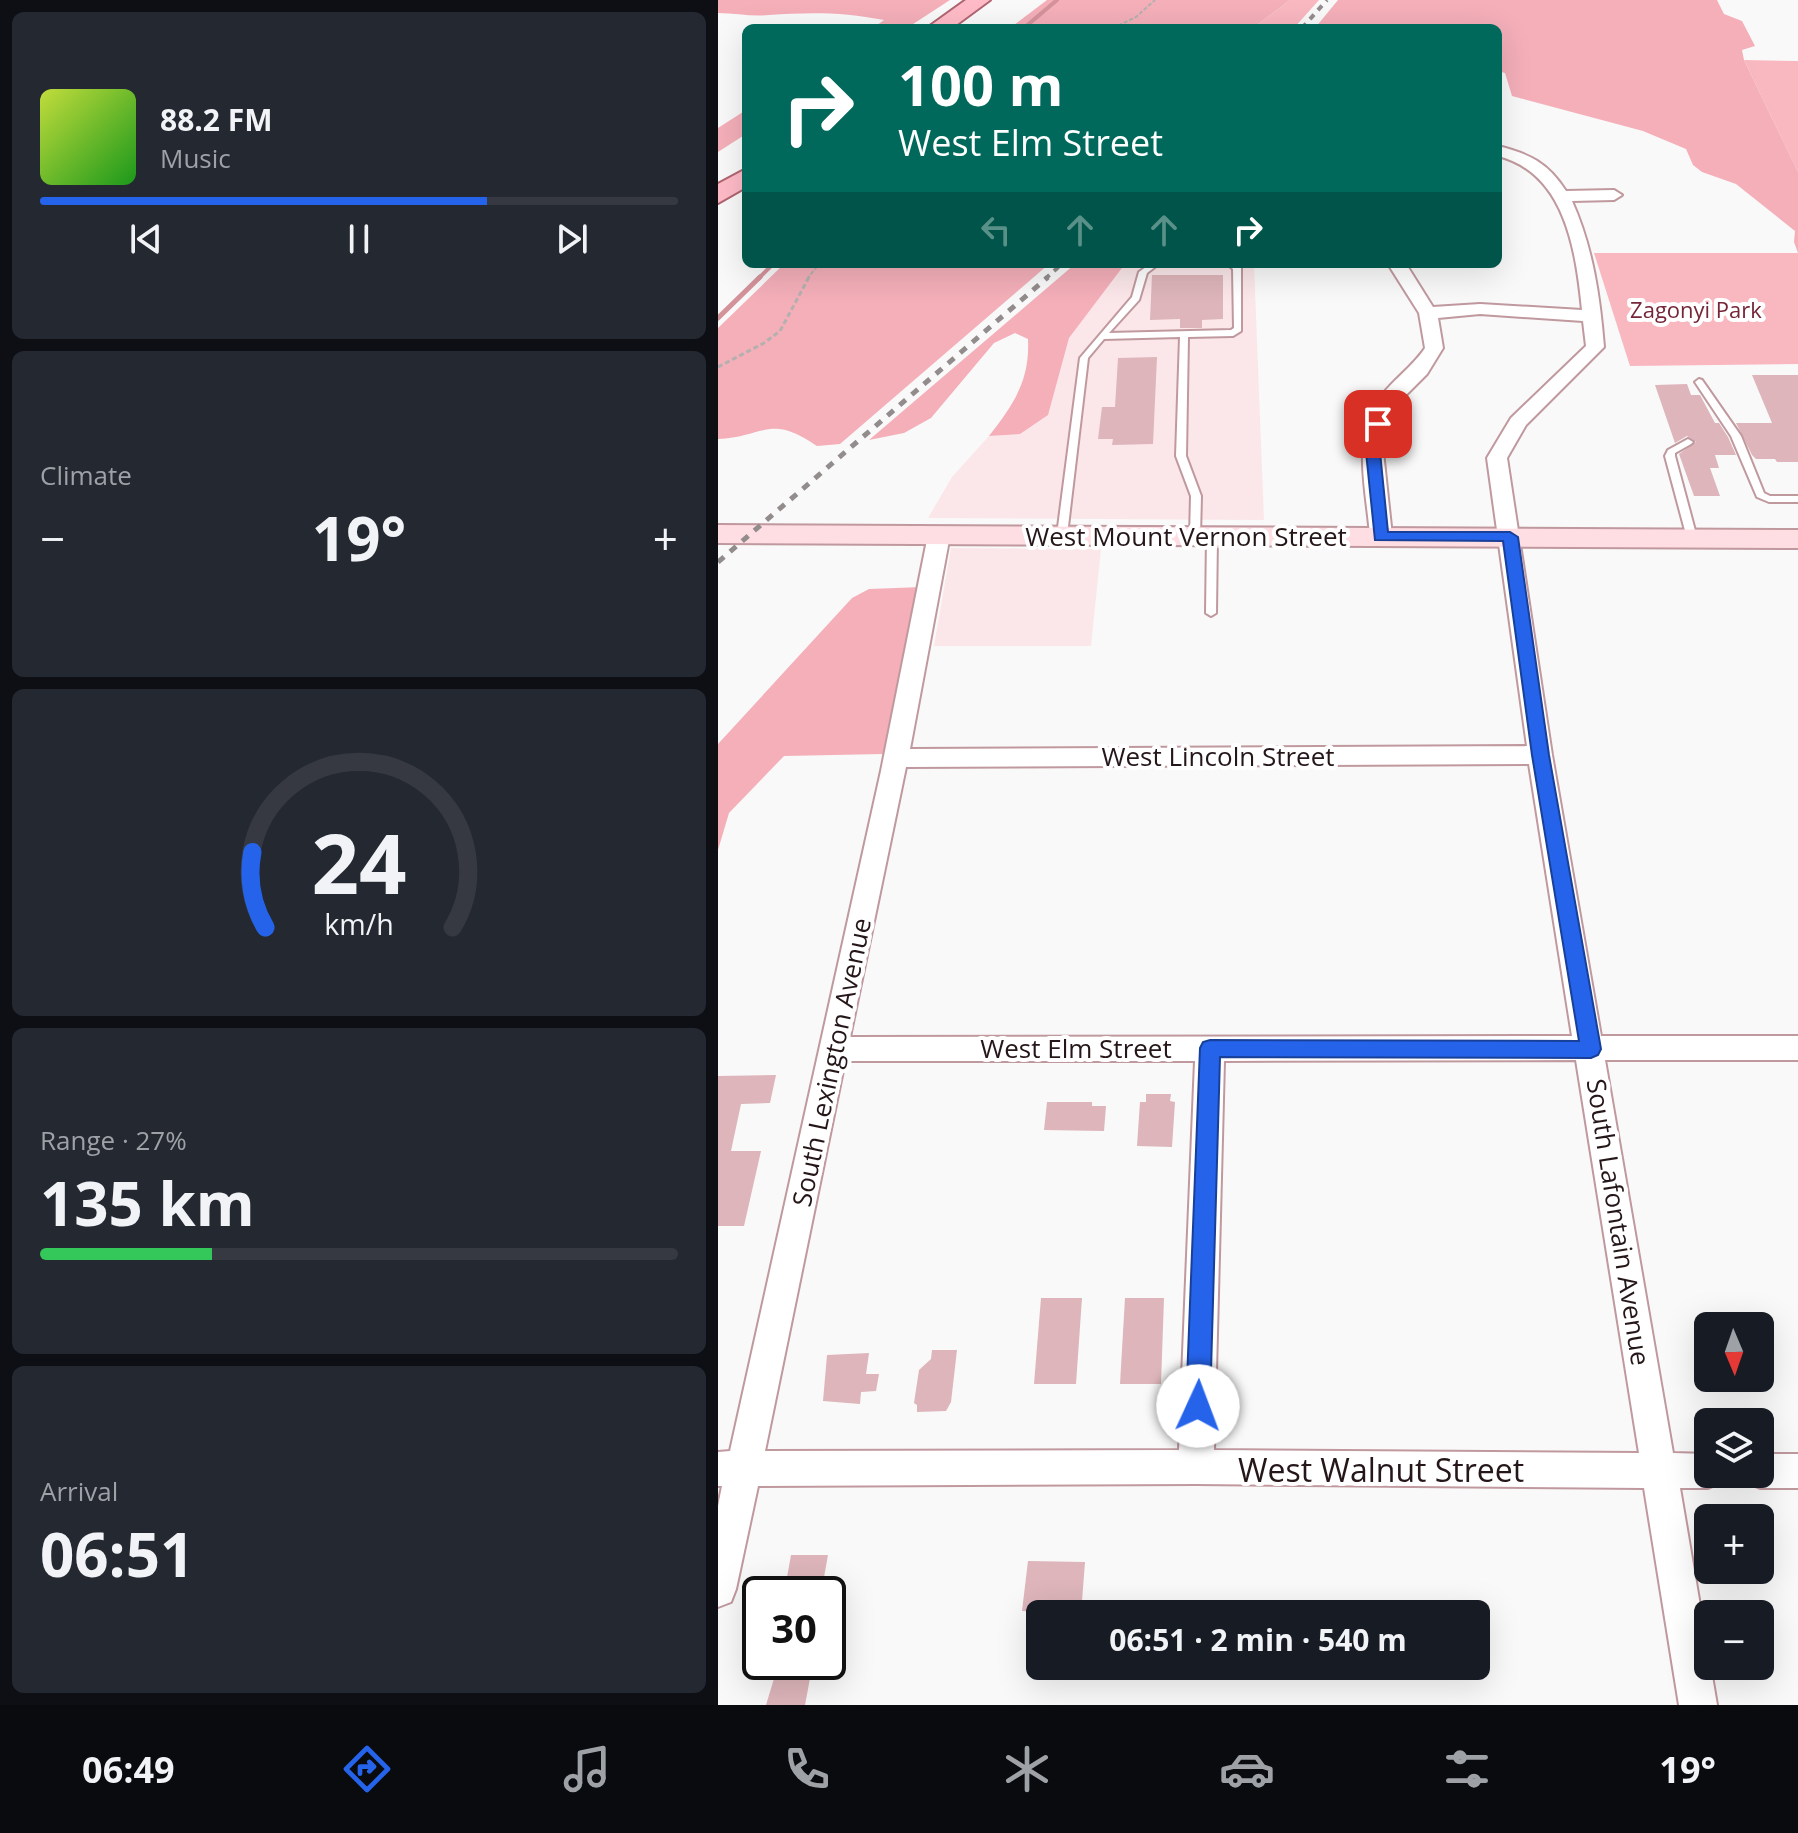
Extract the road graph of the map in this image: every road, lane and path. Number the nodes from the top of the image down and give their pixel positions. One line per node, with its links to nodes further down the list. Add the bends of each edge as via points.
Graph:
1 (980, 0): 4 (main road)
2 (1005, 0): 5 (main road)
3 (1155, 0): 6 (path)
4 (944, 24)
5 (970, 24)
6 (1121, 24)
7 (1502, 152): 13 (street, South Lafontain Avenue, via 1534,163)
8 (742, 159): 9 (main road)
9 (718, 175)
10 (742, 179): 11 (main road)
11 (718, 195)
12 (1614, 195): 13 (street)
13 (1564, 196): 19 (street, South Lafontain Avenue)
14 (816, 268): 22 (path, via 800,288 785,325)
15 (1149, 268): 20 (lane, via 1136,298)
16 (1237, 268): 21 (lane, via 1238,329 1226,335)
17 (1400, 268): 18 (street)
18 (1428, 313): 19 (street, via 1480,309); 30 (street, via 1434,348 1384,406 1372,442)
19 (1593, 316): 31 (street, South Lafontain Avenue, via 1595,347 1518,422 1497,458)
20 (1102, 336): 21 (lane); 28 (lane, via 1084,358)
21 (1184, 336): 29 (lane, via 1181,456)
22 (718, 367)
23 (1699, 382): 25 (lane, via 1736,436 1760,495)
24 (1688, 442): 32 (lane, via 1670,456)
25 (1798, 499)
26 (718, 534): 27 (street, West Mount Vernon Street)
27 (939, 535): 28 (street, West Mount Vernon Street); 36 (street, South Lexington Avenue)
28 (1062, 535): 29 (street, West Mount Vernon Street)
29 (1204, 536): 30 (street, West Mount Vernon Street); 34 (lane)
30 (1381, 536): 31 (street, West Mount Vernon Street)
31 (1510, 537): 32 (street, West Mount Vernon Street); 35 (street, South Lafontain Avenue)
32 (1692, 538): 33 (street, West Mount Vernon Street)
33 (1798, 539)
34 (1211, 613)
35 (1540, 755): 36 (street, West Lincoln Street); 40 (street, South Lafontain Avenue)
36 (896, 758): 39 (street, South Lexington Avenue)
37 (1210, 1048): 39 (street, West Elm Street); 40 (street, West Elm Street); 41 (street)
38 (1798, 1048): 40 (street, West Elm Street)
39 (835, 1049): 42 (street, South Lexington Avenue)
40 (1591, 1049): 43 (street, South Lafontain Avenue)
41 (1196, 1467): 42 (street, West Walnut Street); 43 (street, West Walnut Street)
42 (730, 1469): 47 (street, South Lexington Avenue)
43 (1660, 1471): 44 (street, West Walnut Street); 48 (street, South Lafontain Avenue)
44 (1694, 1471)
45 (1774, 1471): 46 (street)
46 (1798, 1471)
47 (718, 1589)
48 (1698, 1705)

